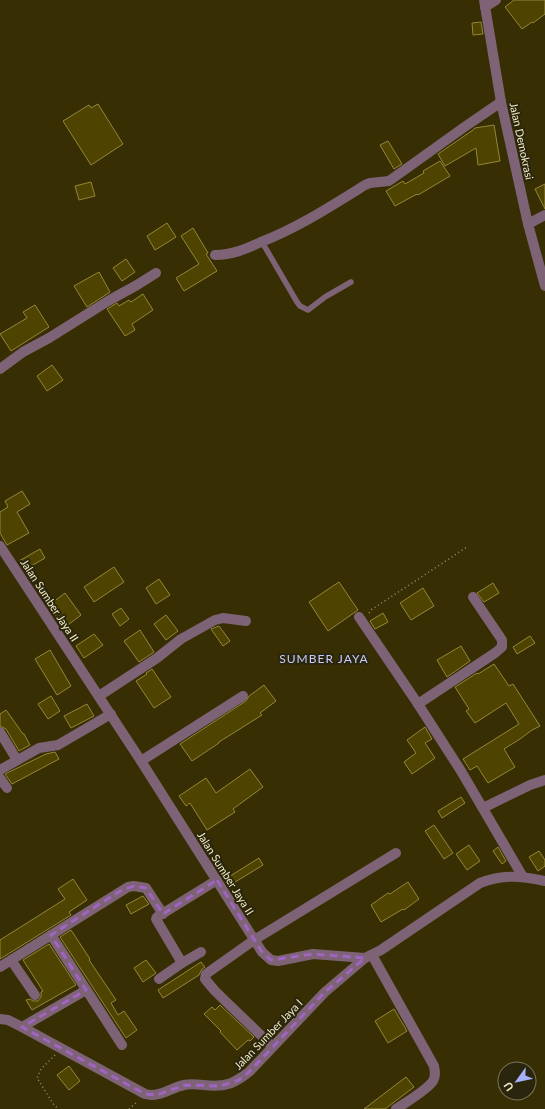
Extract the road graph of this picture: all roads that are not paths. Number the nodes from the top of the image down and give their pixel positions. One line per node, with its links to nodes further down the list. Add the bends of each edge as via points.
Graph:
1 (496, 0): 2 (street)
2 (485, 4): 3 (street, Jalan Demokrasi)
3 (501, 102): 5 (street, Jalan Demokrasi); 6 (street, via 388,181 365,185 307,221)
4 (545, 215): 5 (street)
5 (528, 224): 10 (street, Jalan Demokrasi)
6 (262, 242): 7 (street, via 234,253); 9 (lane, via 296,302 305,309 308,310)
7 (215, 255)
8 (156, 273): 11 (street)
9 (351, 282)
10 (545, 286)
11 (0, 369)
12 (0, 546): 16 (street, Jalan Sumber Jaya II)
13 (473, 597): 18 (street, via 502,640 502,647)
14 (360, 619): 18 (street)
15 (246, 621): 16 (street, via 224,618 214,620 181,639)
16 (99, 696): 19 (street, Jalan Sumber Jaya II)
17 (243, 696): 22 (street)
18 (418, 704): 27 (street)
19 (111, 714): 21 (street, via 58,745 39,748); 22 (street, Jalan Sumber Jaya II)
20 (0, 732): 21 (street)
21 (17, 760): 23 (street)
22 (141, 761): 30 (street, Jalan Sumber Jaya II)
23 (0, 770)
24 (0, 778): 26 (street)
25 (545, 780): 27 (street)
26 (7, 788)
27 (483, 808): 29 (street)
28 (396, 852): 34 (street)
29 (523, 876): 31 (street); 36 (street, via 492,878 480,883)
30 (217, 880): 32 (street); 34 (street, Jalan Sumber Jaya II)
31 (545, 881)
32 (163, 914): 33 (street, via 146,888 128,887); 38 (street, via 157,917 157,922)
33 (51, 935): 37 (street); 41 (street)
34 (254, 940): 36 (street, Jalan Sumber Jaya II, via 271,960 278,961 313,954); 46 (street, via 205,977 215,991)
35 (201, 952): 38 (street)
36 (369, 956): 46 (street, Jalan Sumber Jaya I, via 325,992); 47 (street, via 434,1066 436,1074 433,1082)
37 (11, 960): 39 (street); 42 (street)
38 (182, 962): 40 (street)
39 (0, 967)
40 (159, 978)
41 (86, 990): 44 (street); 45 (street)
42 (35, 995)
43 (0, 1019): 44 (street, Jalan Sumber Jaya I)
44 (22, 1027): 46 (street, Jalan Sumber Jaya I, via 150,1096 185,1085 220,1086 239,1080)
45 (122, 1045)
46 (272, 1046)
47 (401, 1108)

